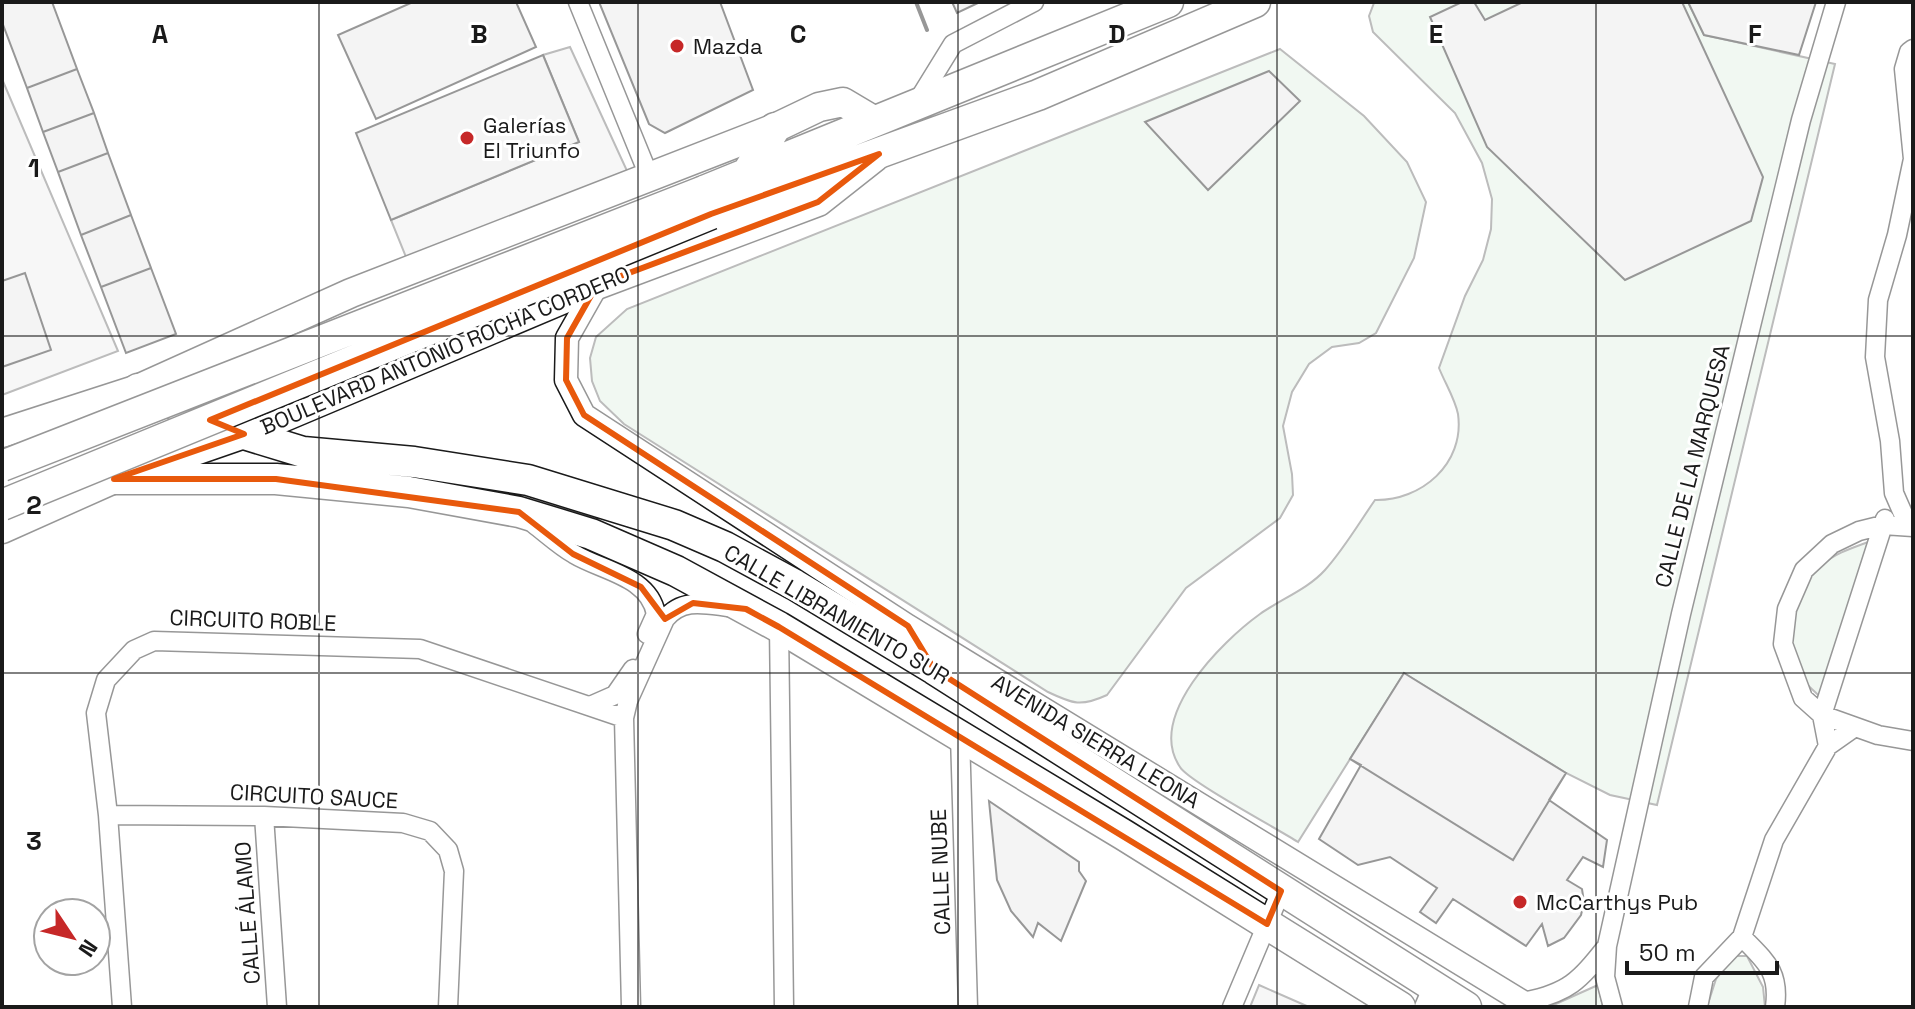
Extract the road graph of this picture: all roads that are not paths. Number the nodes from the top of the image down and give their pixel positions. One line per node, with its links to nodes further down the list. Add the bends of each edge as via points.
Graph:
1 (578, 2): 13 (street)
2 (1034, 2): 7 (street, via 953,44)
3 (1168, 2): 7 (highway)
4 (1255, 2): 10 (highway, via 1038,95)
5 (1836, 2): 44 (street, CALLE DE LA MARQUESA, via 1801,120 1692,567)
6 (1913, 49): 11 (street, via 1904,69)
7 (916, 104): 8 (highway)
8 (875, 121): 9 (main road, via 843,102); 12 (highway)
9 (775, 128): 12 (highway); 13 (main road)
10 (879, 154): 14 (highway); 15 (main road, BOULEVARD ANTONIO ROCHA CORDERO, via 818,202)
11 (1913, 159): 21 (street, via 1878,300 1875,357)
12 (746, 175): 14 (highway)
13 (649, 176): 16 (main road, via 351,293)
14 (708, 202): 19 (highway, bridge); 22 (highway, bridge)
15 (597, 285): 18 (main road, BOULEVARD ANTONIO ROCHA CORDERO); 29 (street, AVENIDA SIERRA LEONA, via 567,338 566,380 584,415)
16 (138, 389): 17 (main road); 18 (highway, CALLE LIBRAMIENTO SUR)
17 (2, 433)
18 (244, 434): 20 (main road, BOULEVARD ANTONIO ROCHA CORDERO); 31 (highway, CALLE LIBRAMIENTO SUR, via 303,452 528,480 674,525 795,585)
19 (2, 466)
20 (114, 479): 23 (highway, CALLE LIBRAMIENTO SUR, via 276,479 409,492); 26 (main road, BOULEVARD ANTONIO ROCHA CORDERO)
21 (1894, 493): 24 (street); 25 (street)
22 (2, 505)
23 (519, 512): 27 (highway, CALLE LIBRAMIENTO SUR, via 639,553); 28 (street, via 573,554 641,587)
24 (1883, 525): 25 (street); 33 (street); 33 (street, via 1832,544 1804,570 1787,609 1783,644 1793,676 1803,698)
25 (1911, 526)
26 (2, 529)
27 (746, 609): 28 (street, via 693,603); 30 (highway, CALLE LIBRAMIENTO SUR)
28 (660, 617): 32 (street, via 615,695); 34 (street)
29 (908, 626): 31 (highway); 46 (street, AVENIDA SIERRA LEONA)
30 (779, 627): 36 (highway, CALLE LIBRAMIENTO SUR); 51 (street)
31 (934, 669): 41 (highway, CALLE LIBRAMIENTO SUR)
32 (590, 706): 34 (street, CIRCUITO ROBLE); 39 (street, CIRCUITO ROBLE, via 420,649 154,641 134,650 106,680 96,713)
33 (1822, 715): 35 (street); 38 (street)
34 (624, 718): 50 (street)
35 (1855, 727): 37 (street); 38 (street)
36 (960, 735): 42 (highway, CALLE LIBRAMIENTO SUR); 52 (street, CALLE NUBE)
37 (1913, 741)
38 (1828, 746): 43 (street, via 1774,840)
39 (108, 815): 40 (street, CIRCUITO SAUCE); 47 (street, CIRCUITO ROBLE)
40 (264, 816): 48 (street, CALLE ÁLAMO); 49 (street, CIRCUITO SAUCE, via 403,823 430,831 448,850 454,871)
41 (1281, 891): 42 (street); 45 (highway, CALLE LIBRAMIENTO SUR)
42 (1267, 924): 53 (street); 54 (highway, CALLE LIBRAMIENTO SUR)
43 (1742, 937): 57 (street, via 1704,977); 58 (street, via 1770,966 1777,989)
44 (1607, 946): 46 (street, CALLE DE LA MARQUESA, via 1568,988); 56 (street, CALLE DE LA MARQUESA, via 1605,977)
45 (1428, 997): 55 (highway, CALLE LIBRAMIENTO SUR)
46 (1527, 1004)
47 (122, 1007)
48 (277, 1007)
49 (448, 1007)
50 (631, 1007)
51 (784, 1007)
52 (968, 1007)
53 (1232, 1007)
54 (1400, 1007)
55 (1466, 1007)
56 (1613, 1007)
57 (1698, 1007)
58 (1775, 1007)

